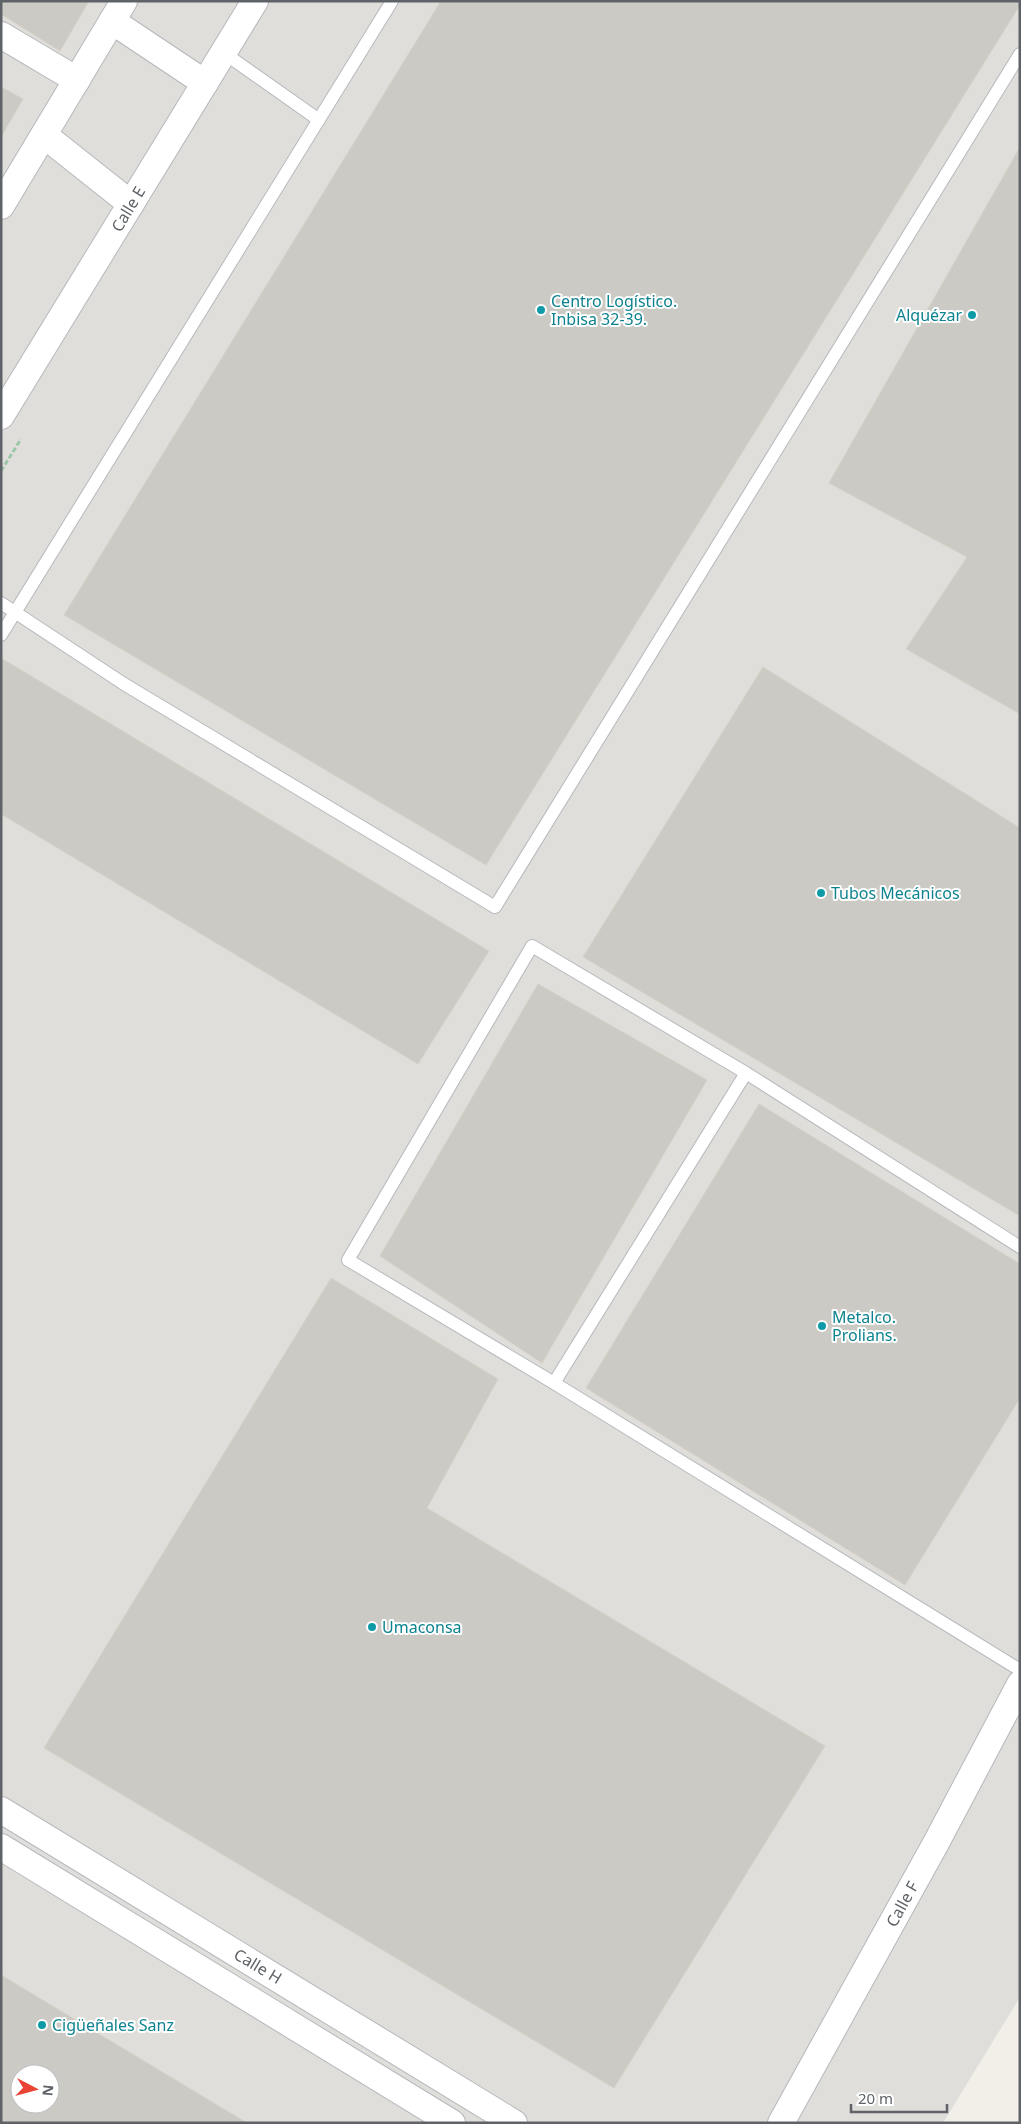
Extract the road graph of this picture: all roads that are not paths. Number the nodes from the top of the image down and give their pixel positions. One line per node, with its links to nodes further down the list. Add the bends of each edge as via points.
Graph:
1 (255, 1): 5 (street, Calle E)
2 (392, 1): 9 (lane)
3 (118, 11): 7 (street); 8 (street)
4 (1, 35): 7 (street)
5 (224, 53): 8 (street, Calle E); 9 (lane)
6 (1020, 54): 15 (lane, via 495,906 124,684)
7 (77, 80): 10 (street)
8 (205, 83): 11 (street, Calle E)
9 (319, 120): 15 (lane)
10 (44, 135): 11 (street); 12 (street)
11 (131, 204): 13 (street, Calle E)
12 (1, 206)
13 (1, 416)
14 (1, 603): 15 (lane)
15 (16, 612): 16 (lane)
16 (1, 635)
17 (746, 1074): 18 (lane); 19 (lane); 19 (lane, via 532,946 348,1260)
18 (1020, 1247)
19 (554, 1383): 20 (lane)
20 (1020, 1670)
21 (1020, 1684): 26 (street, Calle F, via 936,1844)
22 (1, 1810): 25 (street, Calle H)
23 (1, 1847): 24 (street, Calle H)
24 (452, 2123)
25 (514, 2123)
26 (781, 2123)

